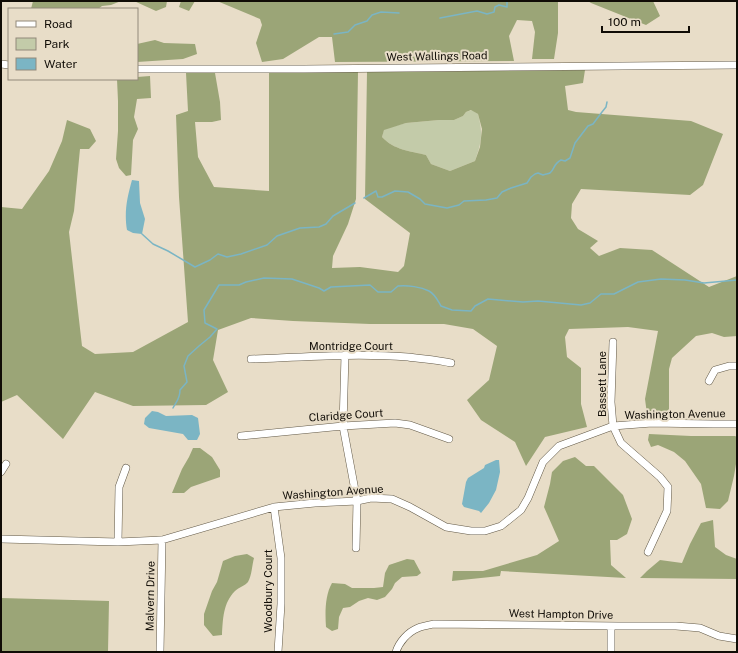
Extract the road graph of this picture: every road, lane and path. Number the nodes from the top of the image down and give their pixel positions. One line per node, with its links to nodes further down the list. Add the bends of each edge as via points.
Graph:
1 (737, 65): 2 (street, West Wallings Road)
2 (138, 69)
3 (613, 342): 11 (street, Bassett Lane)
4 (345, 355): 5 (street, Montridge Court); 6 (street, Montridge Court, via 392,356); 10 (street)
5 (251, 358)
6 (451, 363)
7 (737, 366): 8 (street, via 715,370)
8 (709, 381)
9 (737, 424): 11 (street, Washington Avenue, via 652,423)
10 (342, 426): 12 (street, Claridge Court); 13 (street, Claridge Court, via 395,423 410,425); 17 (street)
11 (613, 426): 17 (street, Washington Avenue, via 559,446 543,462 521,510 501,526 486,531 446,527 392,499 371,498); 23 (street, via 621,443 668,488 667,511)
12 (241, 436)
13 (450, 439)
14 (6, 464): 16 (street)
15 (126, 468): 21 (street, via 119,487)
16 (1, 472)
17 (357, 501): 18 (street, Washington Avenue); 22 (street)
18 (274, 507): 20 (street, Washington Avenue); 27 (street, Woodbury Court, via 281,558)
19 (1, 539): 21 (street, Washington Avenue)
20 (162, 540): 21 (street, Washington Avenue); 26 (street, Malvern Drive)
21 (118, 542)
22 (356, 548)
23 (648, 552)
24 (611, 626): 25 (street, West Hampton Drive, via 700,628 719,636); 28 (street, West Hampton Drive, via 434,624 418,628 407,635); 29 (street)
25 (737, 639)
26 (160, 652)
27 (278, 652)
28 (396, 652)
29 (611, 652)

